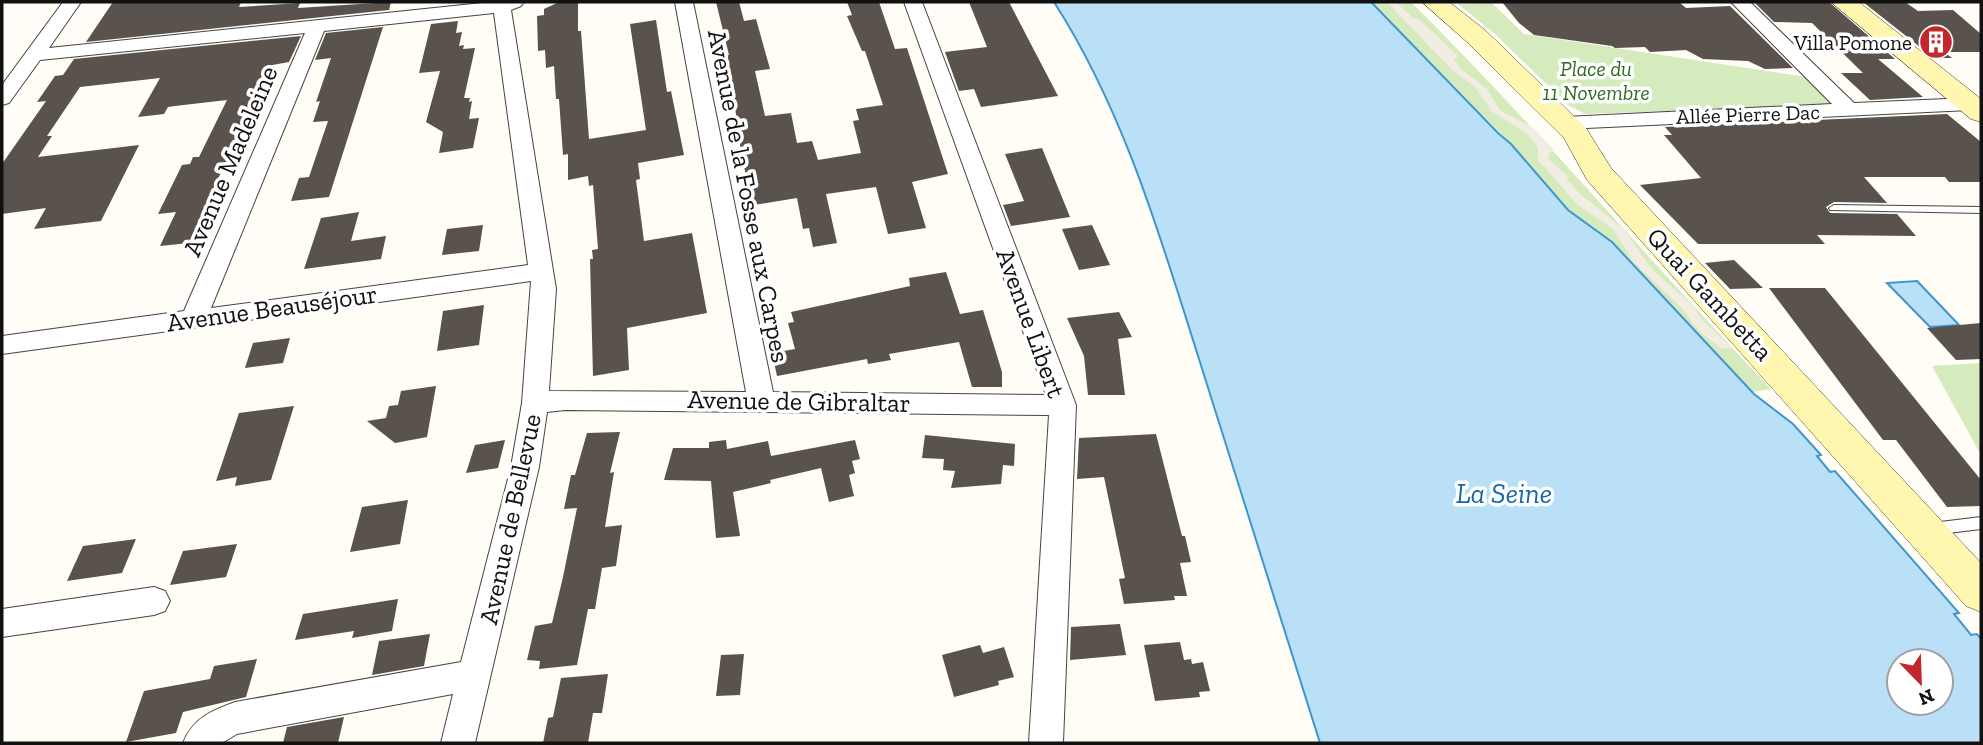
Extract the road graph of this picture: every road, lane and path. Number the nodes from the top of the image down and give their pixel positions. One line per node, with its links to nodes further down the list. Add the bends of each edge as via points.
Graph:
1 (72, 2): 9 (street)
2 (684, 2): 19 (street, Avenue de la Fosse aux Carpes)
3 (913, 2): 21 (street, Avenue Libert)
4 (1434, 2): 13 (main road, Quai Gambetta, via 1476,36)
5 (1740, 2): 12 (street, Allée Pierre Dac)
6 (1844, 2): 11 (main road)
7 (506, 3): 8 (street); 16 (street, Avenue de Bellevue)
8 (317, 26): 9 (street); 17 (street, Avenue Madeleine)
9 (34, 55): 10 (street)
10 (2, 99)
11 (1976, 108): 12 (street, Allée Pierre Dac)
12 (1849, 109): 13 (street, Allée Pierre Dac)
13 (1564, 123): 23 (main road, Quai Gambetta, via 1576,134 1598,173)
14 (1834, 208): 15 (lane)
15 (1981, 210)
16 (542, 271): 17 (street, Avenue Beauséjour); 20 (street, Avenue de Bellevue)
17 (194, 318): 18 (street, Avenue Beauséjour)
18 (2, 345)
19 (761, 400): 20 (street, Avenue de Gibraltar); 21 (street, Avenue de Gibraltar)
20 (535, 403): 27 (street, Avenue de Bellevue, via 525,467)
21 (1063, 405): 30 (street, Avenue Libert)
22 (1981, 523): 23 (lane)
23 (1925, 530): 24 (main road, Quai Gambetta)
24 (1981, 593)
25 (154, 601): 26 (street)
26 (2, 623)
27 (475, 675): 28 (street, via 235,718 214,727); 29 (street, Avenue de Bellevue)
28 (200, 743)
29 (458, 743)
30 (1046, 743)

